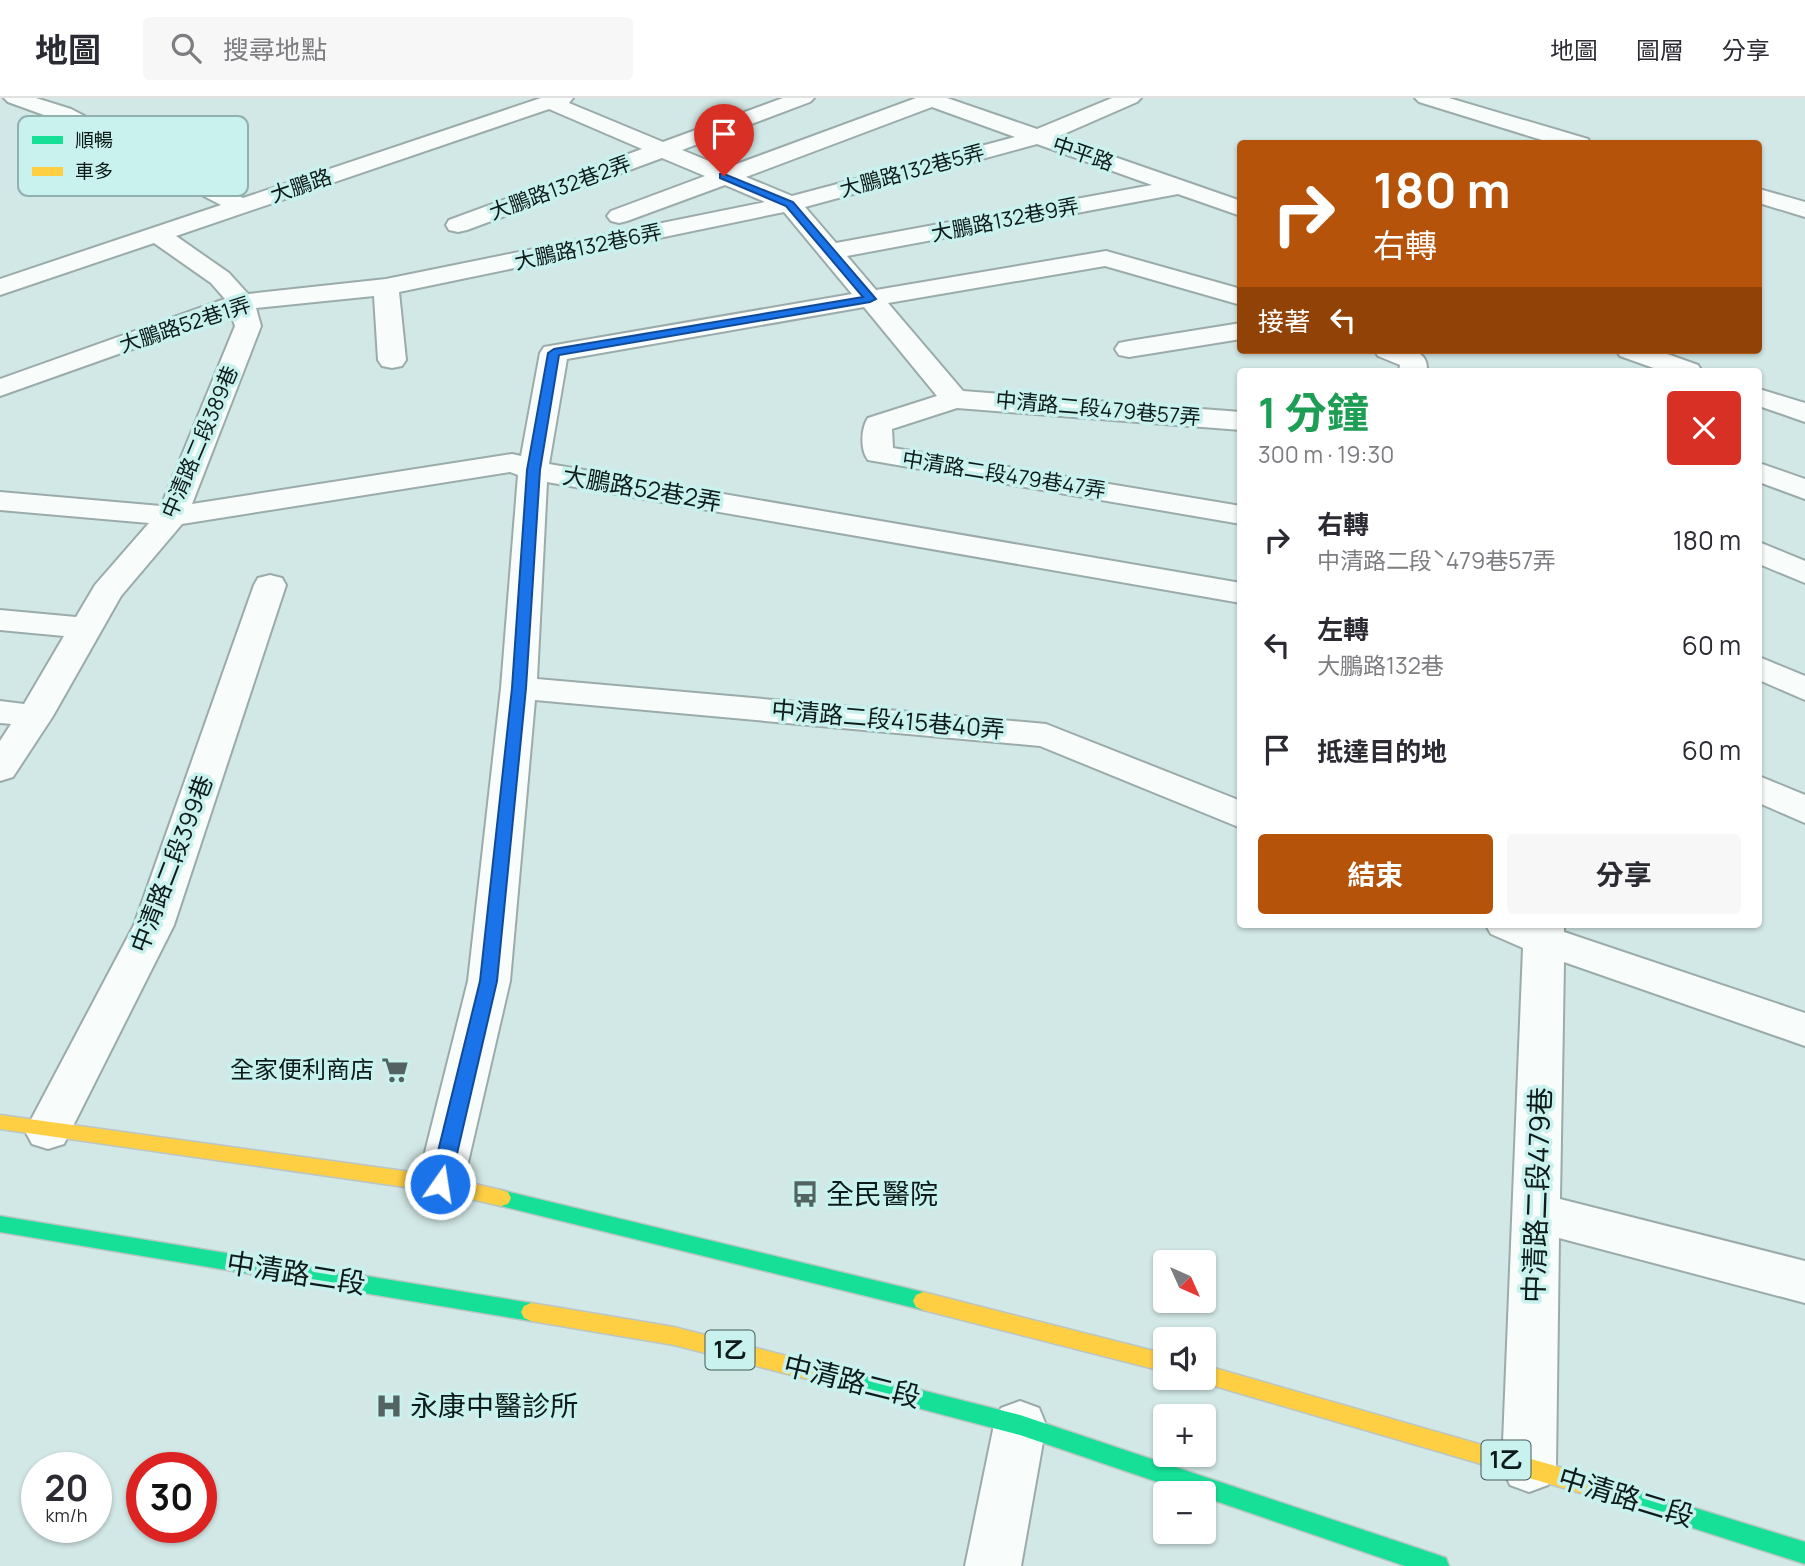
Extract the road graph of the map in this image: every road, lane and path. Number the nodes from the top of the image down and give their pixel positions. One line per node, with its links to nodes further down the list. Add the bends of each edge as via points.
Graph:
1 (15, 98): 7 (street)
2 (803, 98): 10 (street, 大鵬路132巷2弄)
3 (1130, 98): 8 (street, 大鵬路132巷5弄)
4 (1426, 98): 9 (street)
5 (929, 99): 8 (street, 中平路); 11 (street)
6 (556, 100): 10 (street); 16 (street, 大鵬路)
7 (67, 116)
8 (1035, 138): 12 (street, 中平路); 15 (street, 大鵬路132巷5弄)
9 (1567, 140)
10 (662, 150): 11 (street); 20 (street, 大鵬路132巷2弄)
11 (724, 176): 15 (street); 19 (street)
12 (1180, 187): 17 (street, 中平路); 22 (street, 大鵬路132巷9弄)
13 (222, 196): 16 (street)
14 (1762, 197): 18 (street)
15 (790, 204): 22 (street); 24 (street, 大鵬路132巷6弄)
16 (241, 206): 21 (street, 大鵬路)
17 (1237, 208)
18 (1805, 209)
19 (619, 216)
20 (458, 225)
21 (157, 234): 23 (street, 大鵬路); 27 (street, via 220,278)
22 (830, 252): 26 (street)
23 (0, 287)
24 (386, 287): 27 (street, 大鵬路52巷1弄); 32 (street)
25 (1237, 296): 26 (street, via 1106,258)
26 (870, 299): 37 (street); 40 (street, via 554,353)
27 (241, 302): 35 (street, 大鵬路52巷1弄); 45 (street, 中清路二段389巷, via 248,327)
28 (1237, 332): 29 (street)
29 (1129, 349)
30 (1397, 354): 33 (street, via 1414,361)
31 (1641, 354): 34 (street)
32 (392, 360)
33 (1413, 368)
34 (1680, 368)
35 (0, 388)
36 (1762, 398): 38 (street)
37 (955, 399): 39 (street, 中清路二段479巷57弄); 44 (street, 中清路二段479巷47弄, via 878,424 878,454)
38 (1805, 413)
39 (1237, 421)
40 (533, 470): 45 (street, 大鵬路52巷2弄, via 512,463); 49 (street, 大鵬路52巷2弄); 53 (street)
41 (1762, 473): 42 (street)
42 (1805, 490)
43 (0, 501): 45 (street, 大鵬路52巷2弄)
44 (1237, 514)
45 (172, 516): 51 (street, 中清路二段389巷, via 107,593)
46 (1762, 553): 47 (street)
47 (1805, 573)
48 (271, 585): 64 (street, 中清路二段399巷, via 154,925)
49 (1237, 592)
50 (0, 620): 51 (street)
51 (87, 628): 56 (street, 中清路二段389巷)
52 (1762, 668): 54 (street)
53 (519, 688): 60 (street, 中清路二段415巷40弄, via 1046,735); 65 (street, via 489,981)
54 (1805, 689)
55 (0, 712): 56 (street)
56 (35, 716): 57 (street, 中清路二段389巷)
57 (0, 769)
58 (1762, 789): 59 (street)
59 (1805, 810)
60 (1237, 813)
61 (1531, 929): 62 (street); 66 (street, 中清路二段479巷)
62 (1805, 1030)
63 (0, 1122): 64 (main road)
64 (48, 1131): 65 (main road)
65 (440, 1184): 69 (main road)
66 (1537, 1213): 68 (street); 72 (street, 中清路二段479巷)
67 (0, 1224): 71 (main road, 中清路二段 / 1乙, via 674,1335)
68 (1805, 1282)
69 (1153, 1360)
70 (1216, 1377): 72 (main road, 中清路二段 / 1乙)
71 (1020, 1425): 74 (street); 75 (main road, 中清路二段 / 1乙)
72 (1528, 1467): 73 (main road, 中清路二段 / 1乙)
73 (1805, 1553)
74 (993, 1566)
75 (1438, 1566)

